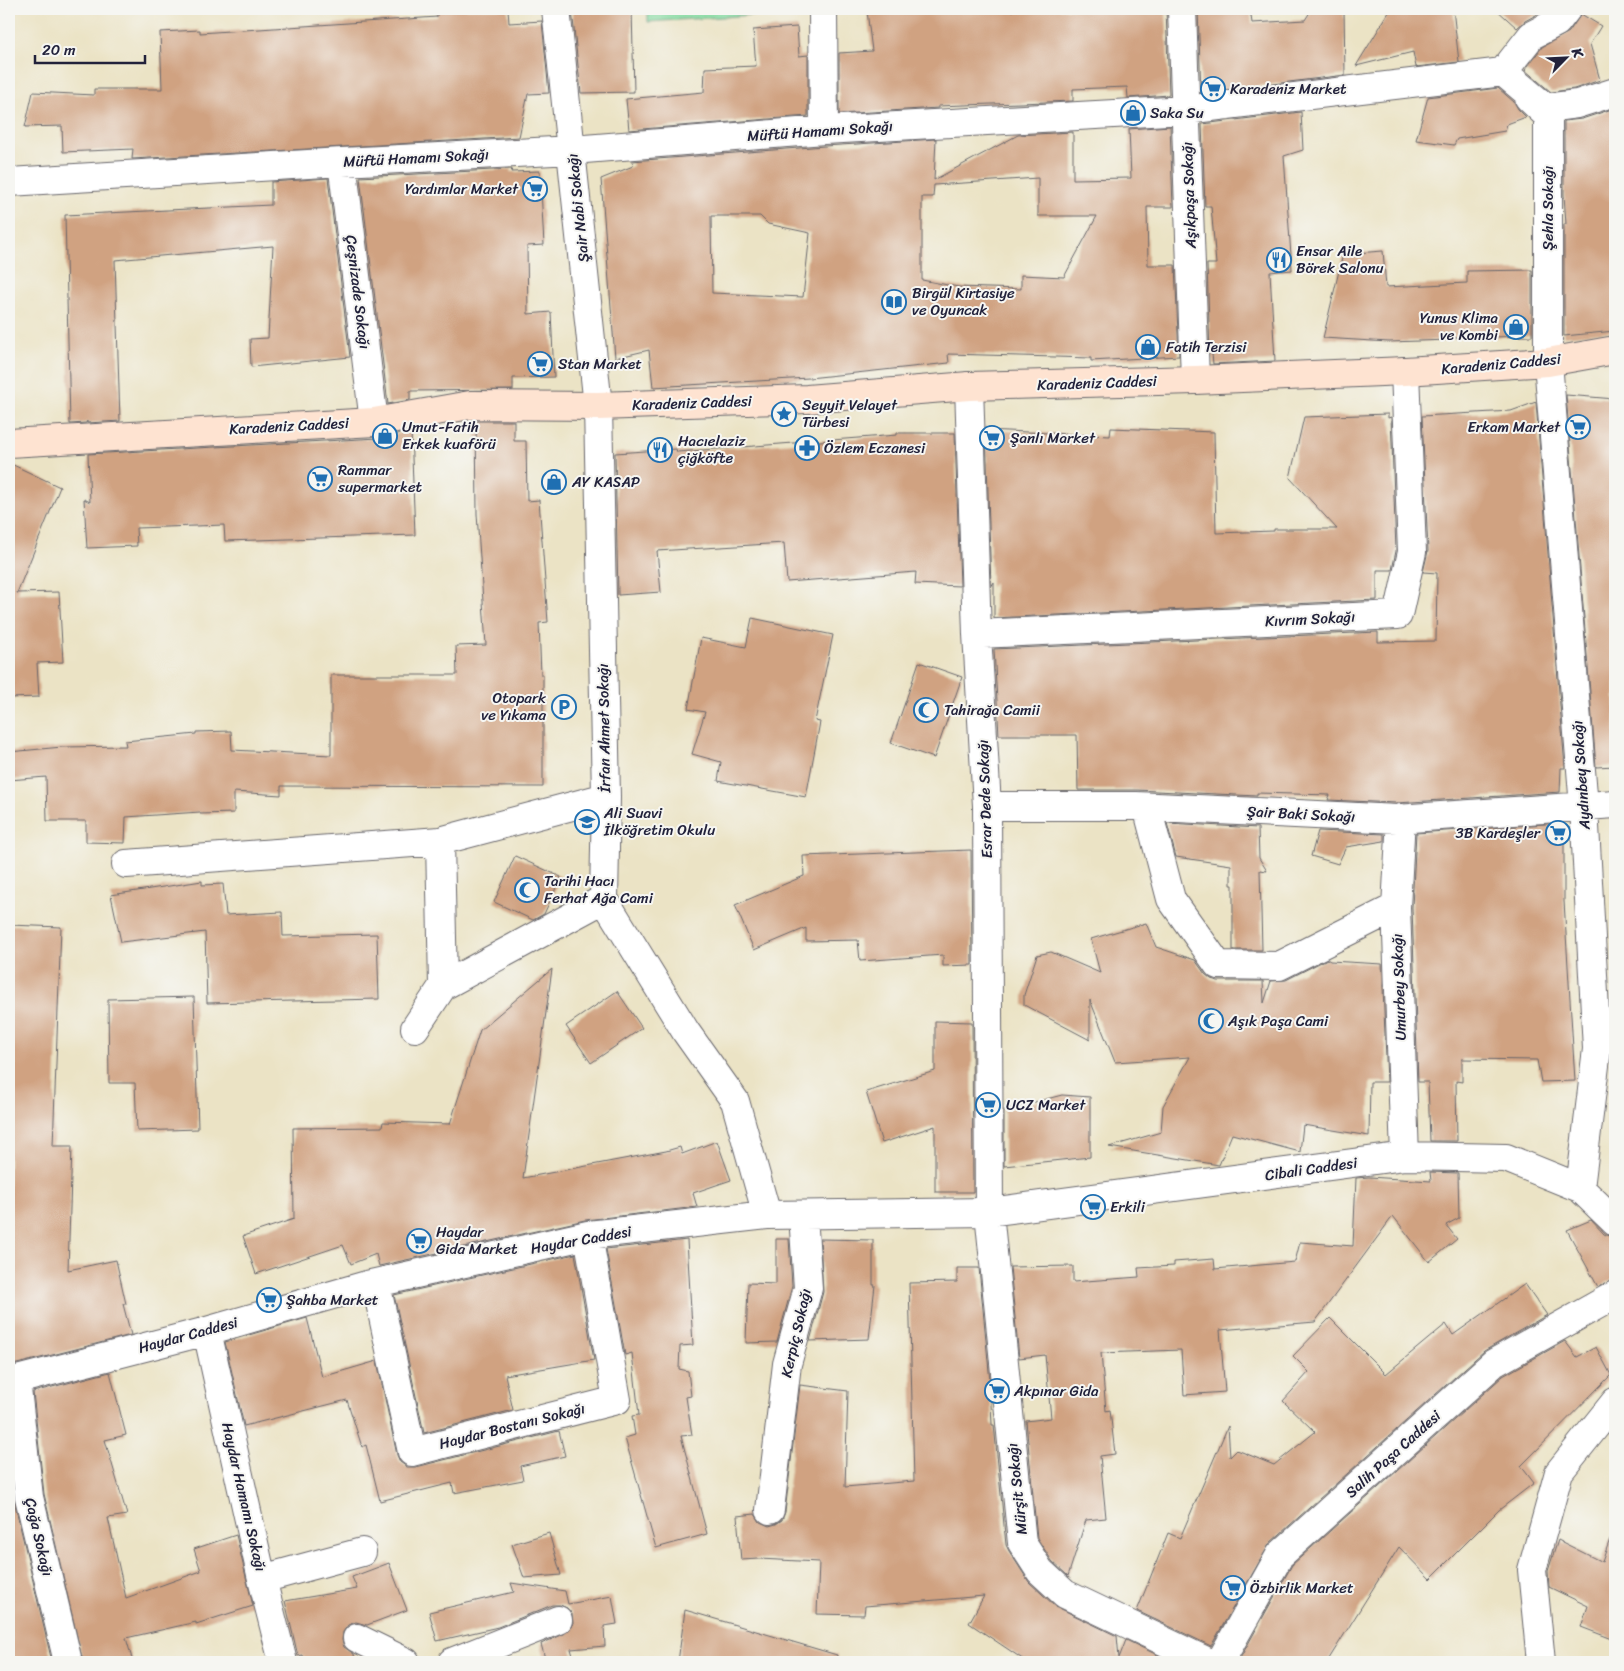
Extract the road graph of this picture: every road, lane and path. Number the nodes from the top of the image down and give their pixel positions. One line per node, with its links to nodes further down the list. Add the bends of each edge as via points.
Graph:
1 (556, 9): 9 (street, Şair Nabi Sokağı)
2 (823, 9): 8 (street)
3 (1182, 9): 7 (street, Aşıkpaşa Sokağı)
4 (1567, 9): 5 (street, via 1557,22 1532,35)
5 (1503, 72): 6 (street, via 1546,108 1577,104); 7 (street, Müftü Hamamı Sokağı); 13 (street, Şehla Sokağı, via 1548,116)
6 (1615, 92)
7 (1186, 110): 8 (street, Müftü Hamamı Sokağı); 15 (street, Aşıkpaşa Sokağı)
8 (824, 130): 9 (street, Müftü Hamamı Sokağı)
9 (572, 150): 10 (street, Müftü Hamamı Sokağı); 17 (street, Şair Nabi Sokağı)
10 (342, 162): 11 (street, Müftü Hamamı Sokağı); 18 (street, Çeşnizade Sokağı)
11 (9, 182)
12 (1615, 350): 13 (street, Karadeniz Caddesi)
13 (1548, 362): 14 (street, Karadeniz Caddesi); 25 (street, Aydınbey Sokağı)
14 (1405, 371): 15 (street, Karadeniz Caddesi); 20 (street, Kıvrım Sokağı, via 1412,552 1398,615)
15 (1195, 380): 16 (street, Karadeniz Caddesi)
16 (969, 386): 17 (street, Karadeniz Caddesi, via 807,399); 20 (street, Esrar Dede Sokağı)
17 (598, 406): 18 (street, Karadeniz Caddesi, via 470,405); 21 (street, İrfan Ahmet Sokağı)
18 (374, 422): 19 (street, Karadeniz Caddesi)
19 (9, 443)
20 (977, 634): 23 (street, Esrar Dede Sokağı)
21 (606, 797): 27 (street); 29 (street, İrfan Ahmet Sokağı)
22 (1615, 804): 25 (street, Şair Baki Sokağı)
23 (987, 806): 24 (street, Şair Baki Sokağı); 35 (street, Esrar Dede Sokağı)
24 (1147, 807): 26 (street, Şair Baki Sokağı); 30 (street, via 1170,899 1218,964 1279,966)
25 (1584, 807): 26 (street, Şair Baki Sokağı); 34 (street, Aydınbey Sokağı, via 1597,1049)
26 (1401, 818): 30 (street, Umurbey Sokağı)
27 (440, 841): 28 (street); 31 (street)
28 (126, 864)
29 (604, 899): 31 (street); 36 (street, via 686,1032 736,1101)
30 (1396, 907): 33 (street, Umurbey Sokağı)
31 (443, 986): 32 (street)
32 (416, 1028)
33 (1405, 1156): 34 (street, Cibali Caddesi, via 1506,1158); 35 (street, Cibali Caddesi)
34 (1580, 1188): 38 (street, Cibali Caddesi)
35 (989, 1212): 37 (street, Haydar Caddesi); 54 (street, Mürşit Sokağı, via 1022,1543 1040,1571 1065,1594)
36 (767, 1215): 37 (street, Haydar Caddesi); 39 (street, Haydar Caddesi)
37 (803, 1215): 45 (street, Kerpiç Sokağı, via 808,1288 787,1364)
38 (1615, 1222)
39 (588, 1236): 40 (street, Haydar Caddesi); 40 (street, Haydar Bostanı Sokağı, via 617,1400 412,1452)
40 (376, 1284): 42 (street, Haydar Caddesi)
41 (1615, 1294): 55 (street, Salih Paşa Caddesi, via 1494,1363 1280,1555)
42 (207, 1331): 43 (street, Haydar Caddesi); 47 (street, Haydar Hamamı Sokağı)
43 (12, 1381): 50 (street, Çağa Sokağı, via 29,1497)
44 (1615, 1402): 56 (street, via 1559,1472 1532,1570)
45 (770, 1510)
46 (362, 1552): 47 (street)
47 (262, 1579): 51 (street, Haydar Hamamı Sokağı)
48 (558, 1620): 53 (street)
49 (357, 1638): 52 (street)
50 (68, 1662)
51 (283, 1662)
52 (406, 1662)
53 (452, 1662)
54 (1208, 1662)
55 (1220, 1662)
56 (1540, 1662)

